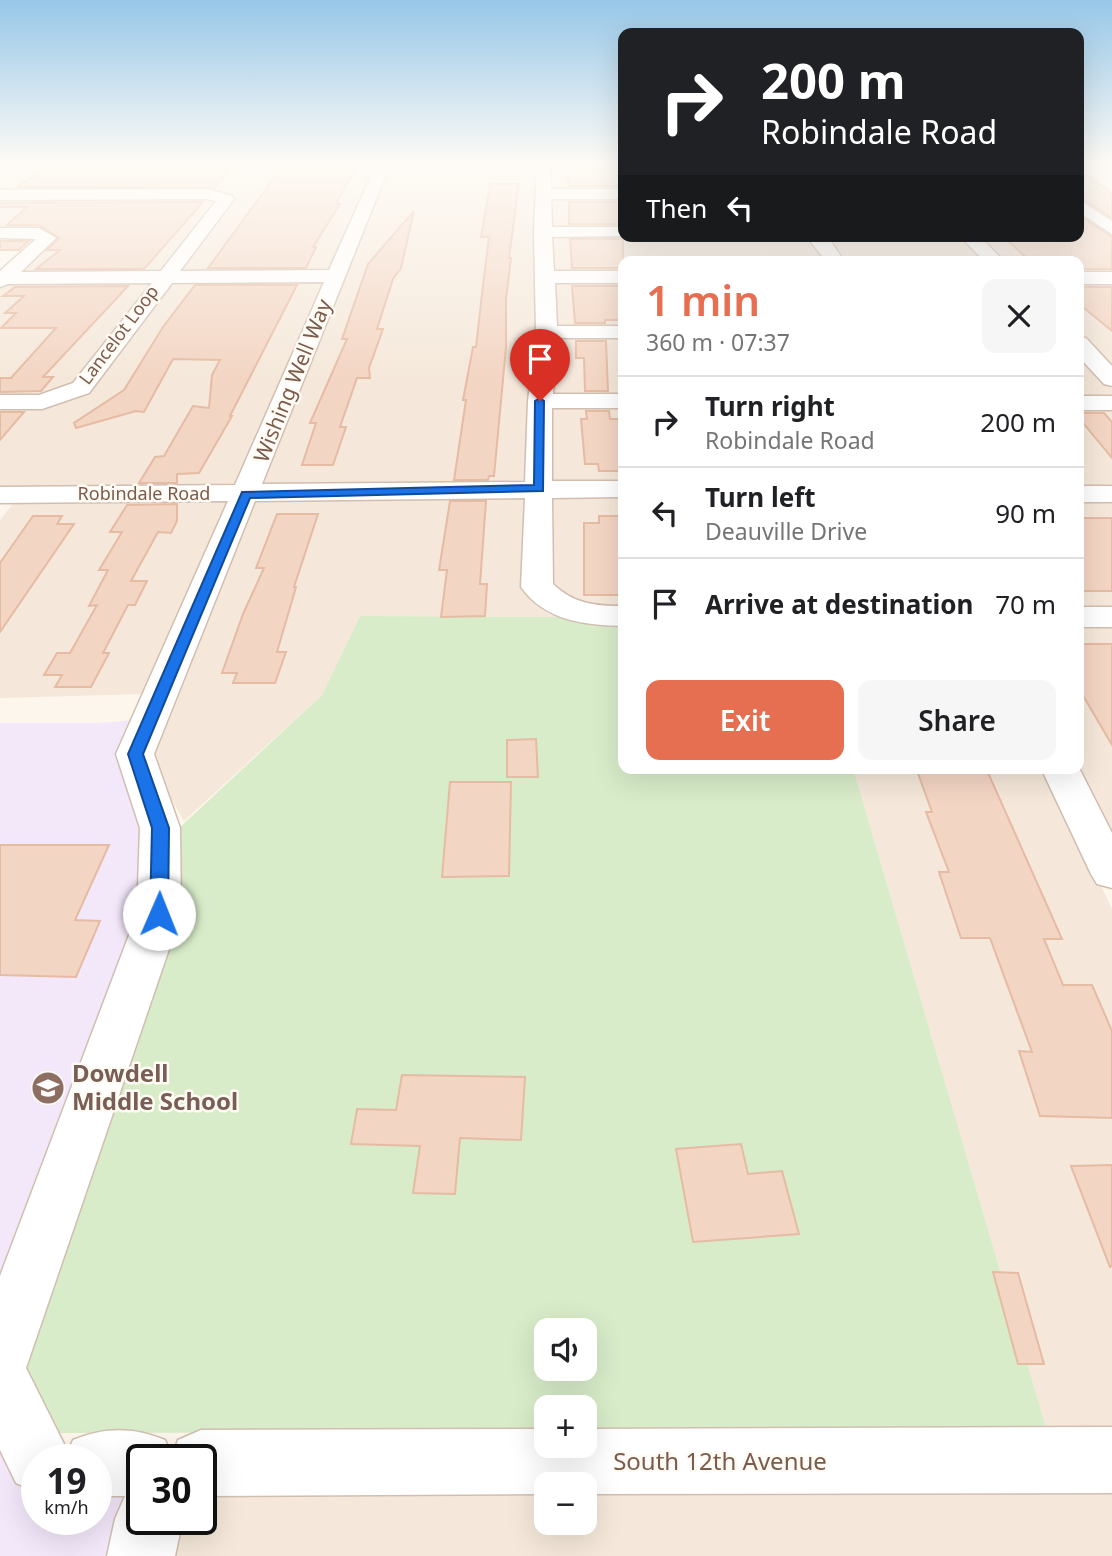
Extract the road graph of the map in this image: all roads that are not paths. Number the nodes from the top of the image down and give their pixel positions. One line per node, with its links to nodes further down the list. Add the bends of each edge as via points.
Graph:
1 (42, 235): 13 (street, via 47,238)
2 (197, 235): 8 (street, Lancelot Loop)
3 (353, 235): 7 (street, Wishing Well Way)
4 (542, 235): 9 (street)
5 (976, 242): 6 (street)
6 (990, 256)
7 (336, 276): 8 (street); 25 (street, Wishing Well Way)
8 (163, 277): 13 (street); 20 (street, Lancelot Loop, via 81,388 42,402)
9 (546, 277): 10 (street); 14 (street)
10 (618, 277)
11 (1084, 278): 12 (street)
12 (1112, 278)
13 (1, 279)
14 (547, 332): 15 (street); 18 (street)
15 (618, 332)
16 (1084, 349): 17 (street)
17 (1112, 379)
18 (540, 401): 19 (street); 23 (street)
19 (618, 401)
20 (0, 402)
21 (1084, 403): 22 (street)
22 (1112, 403)
23 (539, 488): 24 (street, Robindale Road); 25 (street, Robindale Road); 29 (street, via 537,587 555,605 589,616)
24 (618, 489)
25 (246, 494): 28 (street, Robindale Road); 34 (street, Wishing Well Way, via 135,754 160,828 159,914)
26 (1084, 494): 27 (street)
27 (1112, 495)
28 (3, 499)
29 (618, 616)
30 (1084, 617): 31 (street)
31 (1112, 617)
32 (1063, 774): 33 (street)
33 (1112, 874)
34 (0, 1357)
35 (0, 1383): 36 (street)
36 (31, 1444)
37 (1112, 1460): 38 (street, South 12th Avenue)
38 (217, 1463)
39 (146, 1535): 40 (street)
40 (141, 1556)

